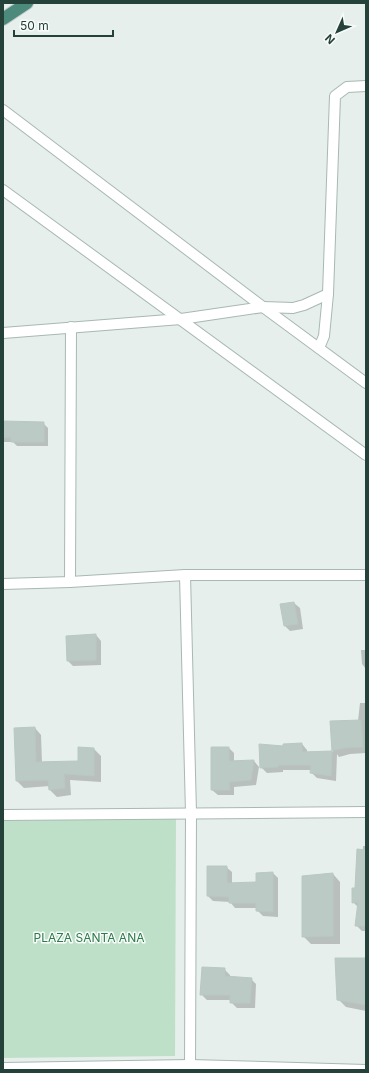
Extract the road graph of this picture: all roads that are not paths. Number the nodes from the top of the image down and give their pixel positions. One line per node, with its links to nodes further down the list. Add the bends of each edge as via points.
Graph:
1 (27, 3): 2 (highway)
2 (3, 18)
3 (366, 86): 6 (street, via 347,87 335,96)
4 (3, 110): 7 (street)
5 (3, 190): 8 (street)
6 (328, 294): 7 (street, via 293,308); 11 (street, via 324,336)
7 (263, 307): 8 (street); 11 (street)
8 (181, 319): 9 (street); 13 (street)
9 (71, 327): 10 (street); 16 (street)
10 (3, 333)
11 (319, 348): 12 (street)
12 (366, 383)
13 (366, 454)
14 (185, 575): 15 (street); 16 (street); 19 (street)
15 (366, 576)
16 (70, 582): 17 (street)
17 (3, 584)
18 (366, 812): 19 (street)
19 (191, 813): 20 (street); 21 (street)
20 (3, 815)
21 (190, 1067): 22 (street); 23 (street)
22 (3, 1068)
23 (366, 1070)

